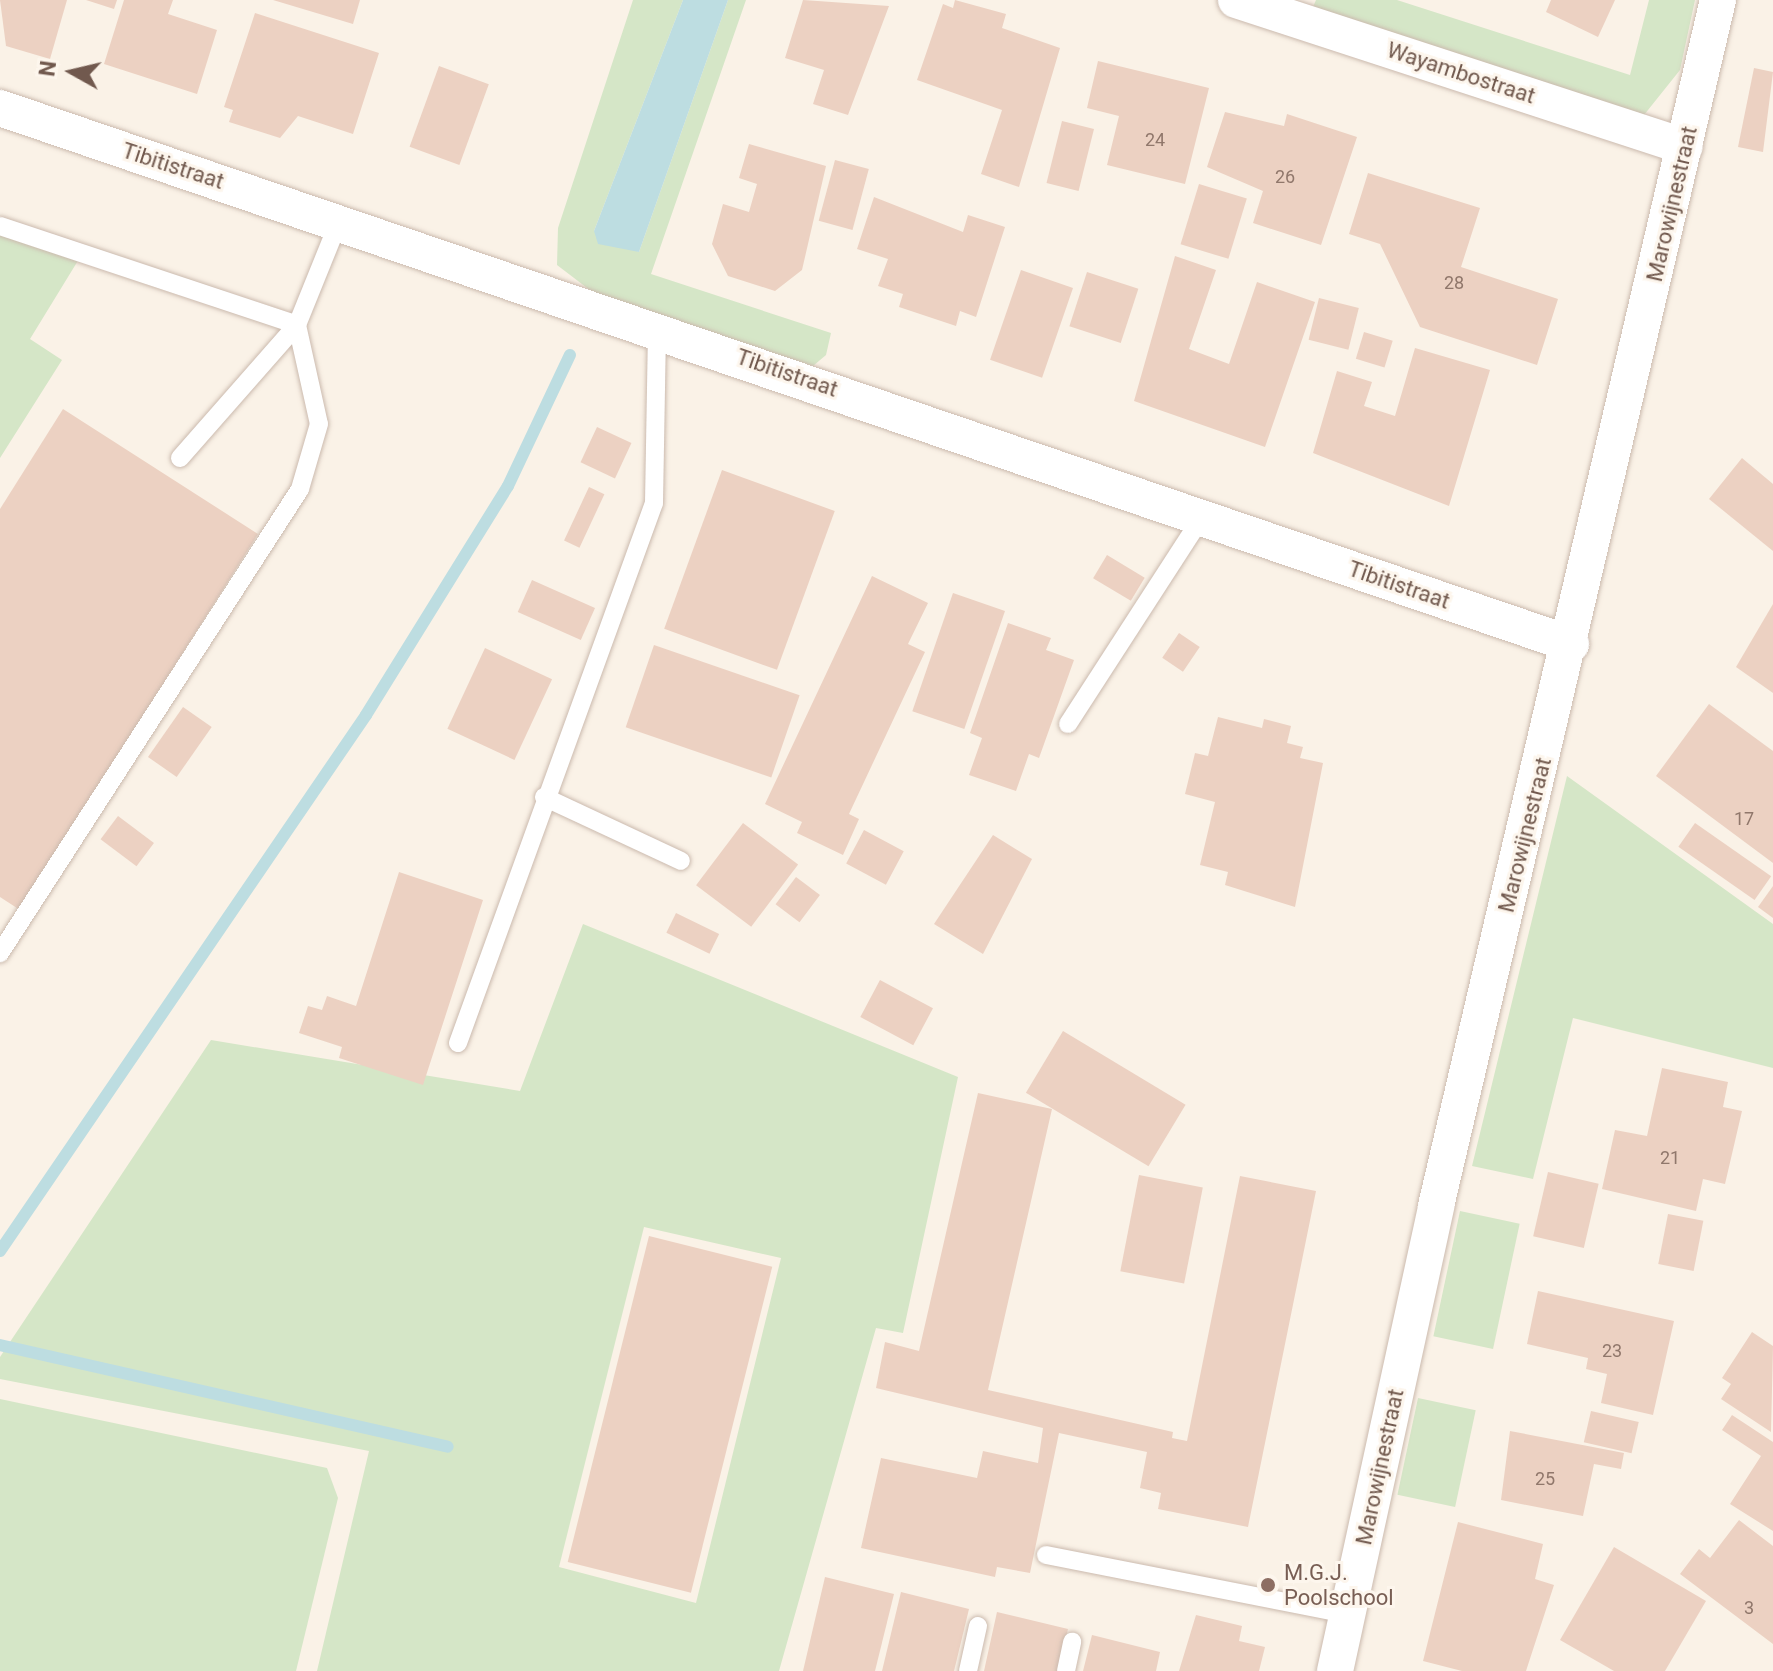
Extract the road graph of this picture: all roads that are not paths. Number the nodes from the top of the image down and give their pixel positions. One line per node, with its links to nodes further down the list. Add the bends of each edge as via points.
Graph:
1 (1236, 0): 4 (street, Wayambostraat)
2 (1718, 0): 4 (street, Marowijnestraat)
3 (0, 108): 5 (street, Tibitistraat)
4 (1685, 147): 11 (street, Marowijnestraat)
5 (339, 221): 7 (lane); 8 (street, Tibitistraat)
6 (0, 226): 7 (lane)
7 (297, 325): 9 (lane); 15 (lane, via 319,424 300,489)
8 (657, 329): 10 (street, Tibitistraat); 13 (lane, via 654,503)
9 (180, 458)
10 (1202, 517): 11 (street, Tibitistraat); 12 (lane)
11 (1571, 644): 18 (street, Marowijnestraat, via 1436,1206)
12 (1068, 724)
13 (544, 797): 14 (lane); 16 (lane)
14 (681, 861)
15 (0, 953)
16 (458, 1043)
17 (1046, 1555): 18 (lane)
18 (1347, 1614): 23 (street, Marowijnestraat)
19 (978, 1626): 21 (lane)
20 (1072, 1642): 22 (lane)
21 (968, 1671)
22 (1066, 1671)
23 (1335, 1671)

